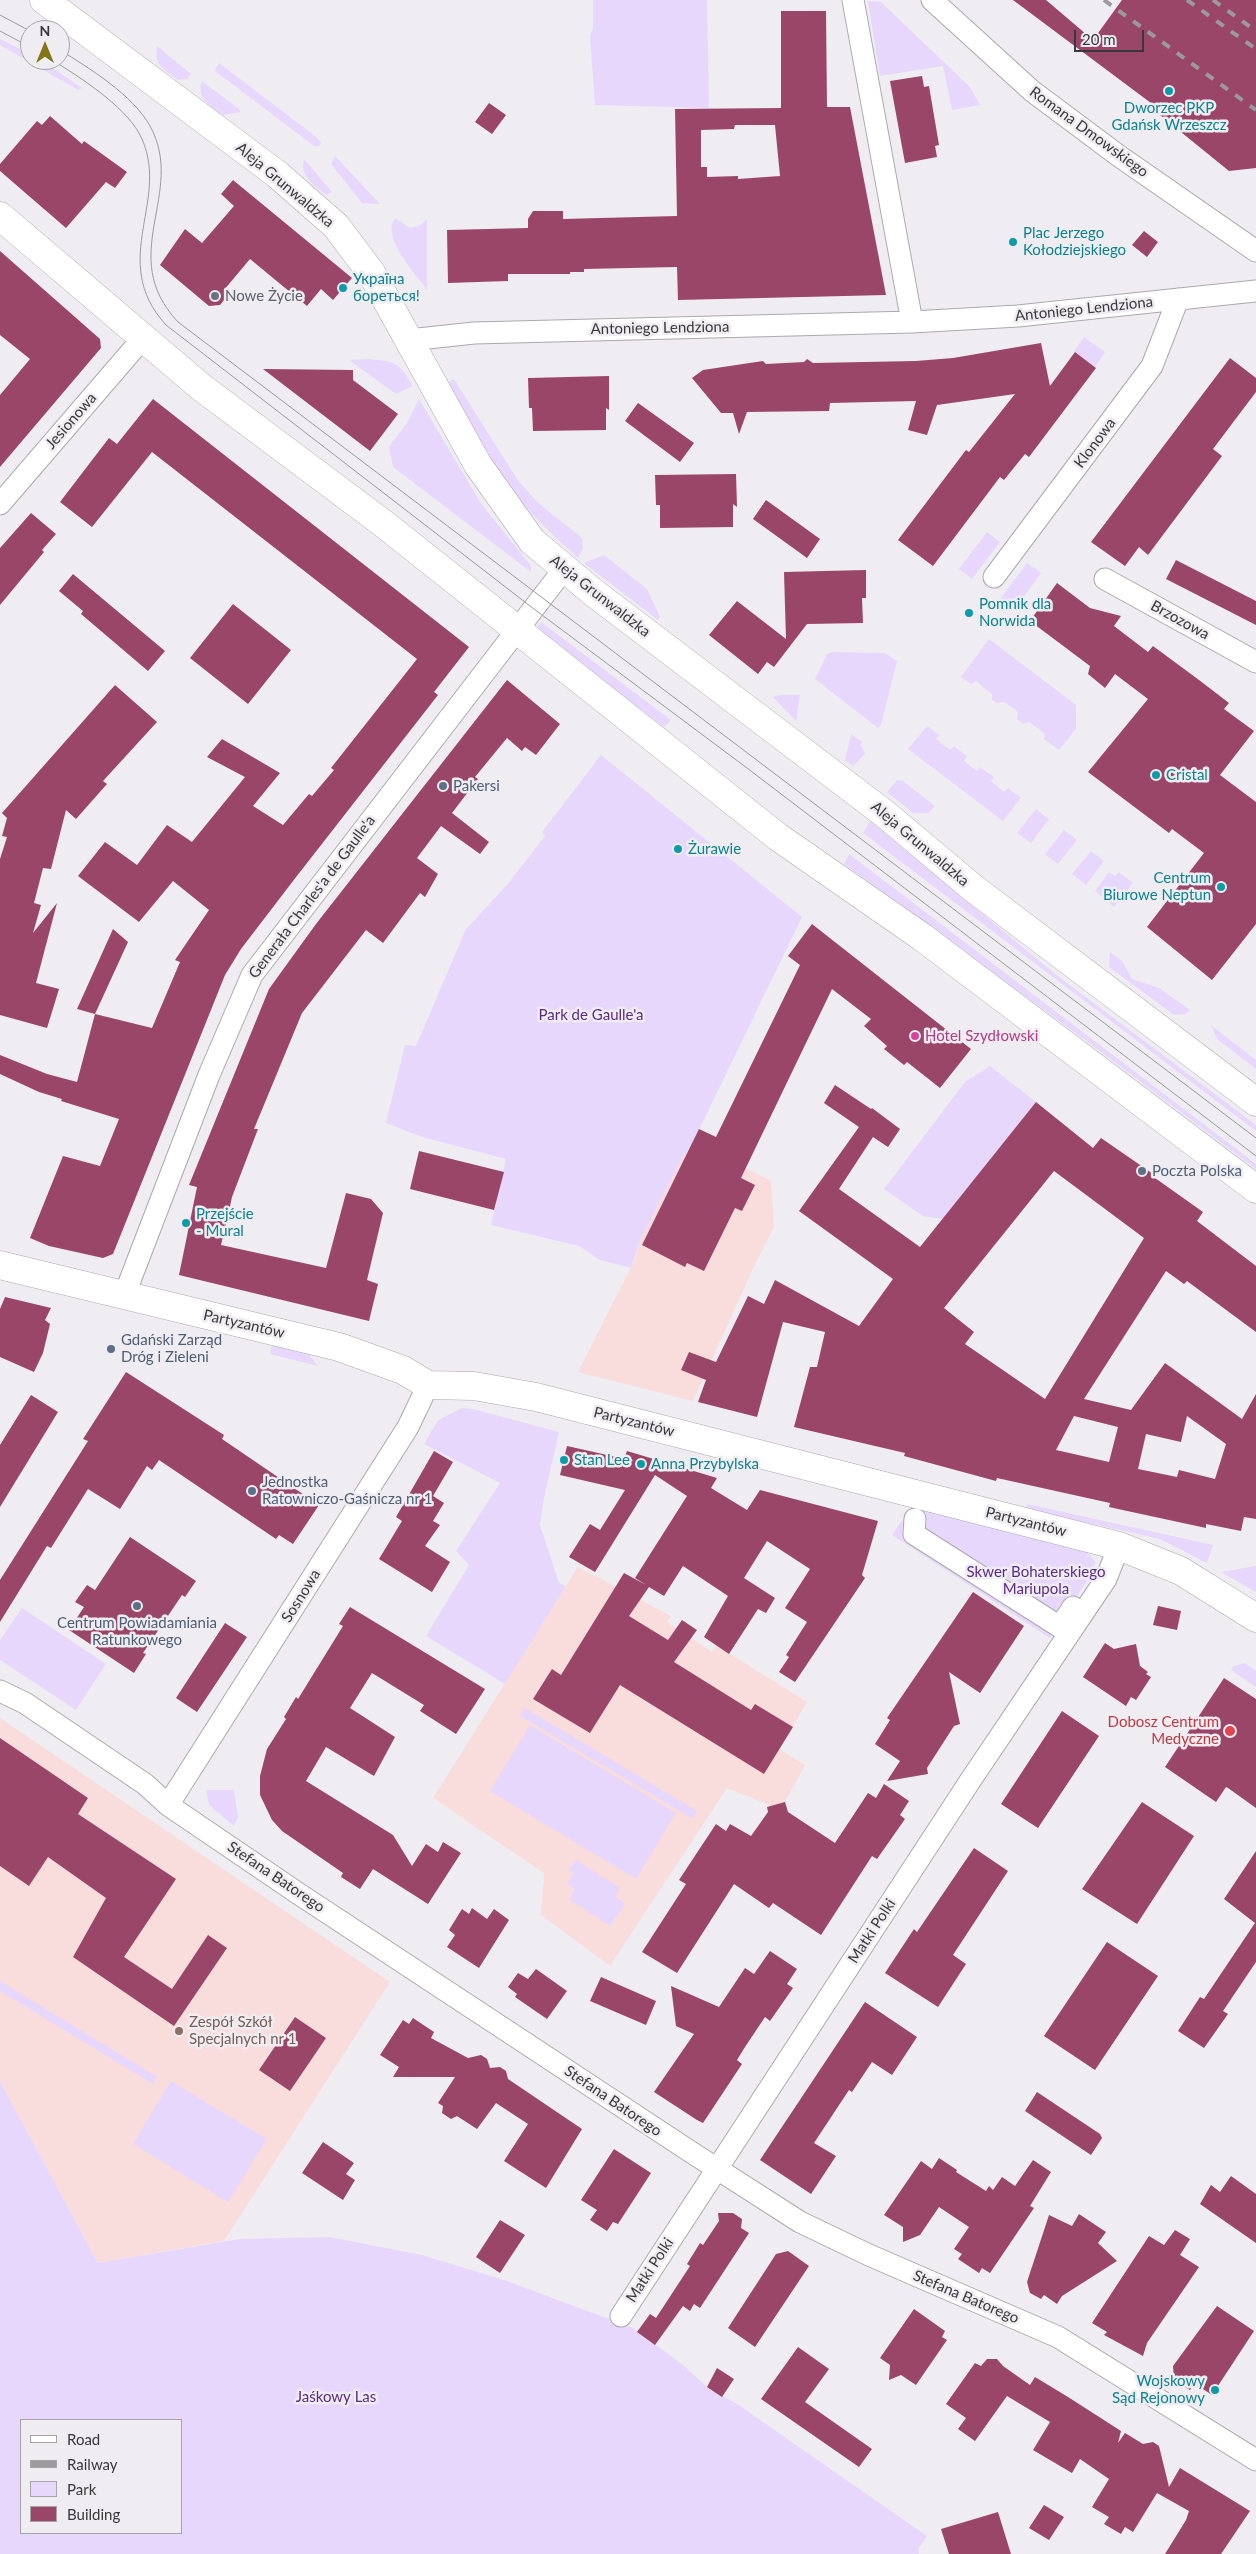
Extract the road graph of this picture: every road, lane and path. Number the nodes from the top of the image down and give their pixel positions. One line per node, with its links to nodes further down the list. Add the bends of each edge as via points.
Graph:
1 (44, 0): 10 (main road, Aleja Grunwaldzka, via 307,199 354,247)
2 (853, 0): 8 (street)
3 (932, 0): 5 (street, Romana Dmowskiego, via 1032,91)
4 (0, 216): 9 (main road)
5 (1256, 252)
6 (1256, 290): 7 (street, Antoniego Lendziona)
7 (1178, 299): 8 (street, Antoniego Lendziona, via 1018,316); 13 (street, Klonowa, via 1152,366)
8 (912, 322): 10 (street, Antoniego Lendziona, via 484,332)
9 (142, 338): 11 (street, Jesionowa); 15 (main road, via 201,387 399,535)
10 (409, 340): 12 (main road, Aleja Grunwaldzka, via 478,465 508,510 532,541)
11 (0, 504)
12 (564, 569): 15 (street, Generała Charles'a de Gaulle'a); 17 (main road, Aleja Grunwaldzka, via 885,814 973,888)
13 (994, 577)
14 (1105, 578): 16 (street, Brzozowa)
15 (517, 632): 18 (main road, via 778,837 922,937); 20 (street, Generała Charles'a de Gaulle'a, via 252,975 209,1075)
16 (1256, 662)
17 (1256, 1102)
18 (1256, 1189)
19 (0, 1265): 20 (main road, Partyzantów)
20 (124, 1296): 21 (main road, Partyzantów, via 339,1347 396,1367)
21 (428, 1385): 23 (main road, Partyzantów, via 474,1386 536,1397); 27 (street, Sosnowa, via 408,1427)
22 (915, 1520): 24 (street, via 914,1534 1060,1627)
23 (1119, 1546): 25 (main road, Partyzantów, via 1181,1570); 28 (street, Matki Polki, via 1106,1579)
24 (1095, 1572)
25 (1256, 1618)
26 (0, 1691): 27 (street, Stefana Batorego, via 25,1703 146,1784)
27 (168, 1805): 28 (street, Stefana Batorego)
28 (716, 2168): 29 (street, Matki Polki); 30 (street, Stefana Batorego, via 800,2222 836,2240 1058,2337)
29 (621, 2316)
30 (1256, 2460)

